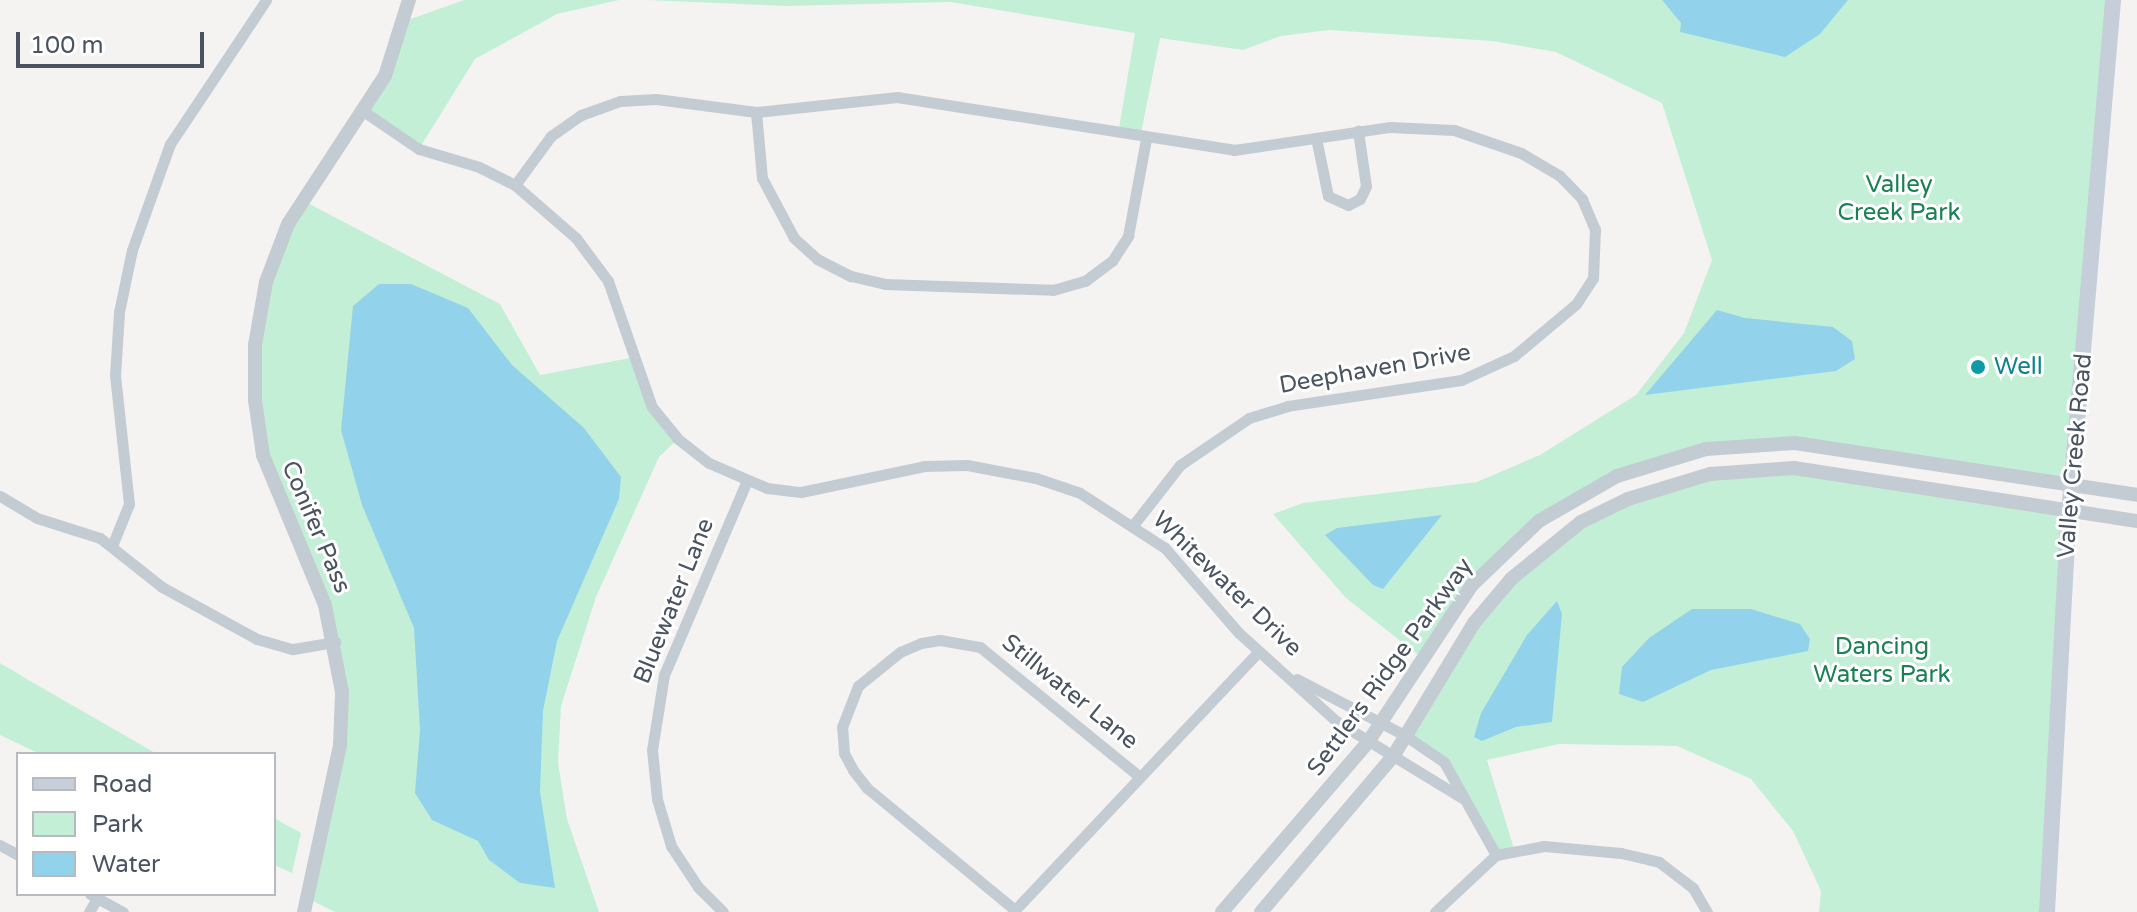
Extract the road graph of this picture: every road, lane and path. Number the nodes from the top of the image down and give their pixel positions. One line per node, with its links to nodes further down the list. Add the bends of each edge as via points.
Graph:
1 (266, 0): 17 (street, via 170,144 132,250 119,312 115,376 129,504)
2 (409, 0): 4 (street, Conifer Pass, via 394,57)
3 (2113, 0): 11 (main road, Valley Creek Road)
4 (363, 111): 9 (street, Whitewater Drive, via 419,149 479,167); 18 (street, Conifer Pass, via 288,224 266,282 255,345 255,410 263,455 281,510 318,584)
5 (756, 112): 8 (street, Deephaven Drive, via 897,97); 8 (street, via 762,178 794,238 828,265 885,284 1053,290 1085,281 1112,261 1128,236); 9 (street, Deephaven Drive, via 656,99 620,101 581,115 551,136)
6 (1358, 131): 7 (street, Deephaven Drive); 7 (street, via 1366,186 1360,199 1348,205 1328,196); 16 (street, Deephaven Drive, via 1411,126 1465,133 1509,148 1560,176 1582,199 1595,229 1596,263 1586,292 1558,322 1485,373 1288,406 1249,418 1180,465)
7 (1316, 138): 8 (street, Deephaven Drive, via 1234,150)
8 (1146, 139)
9 (515, 185): 10 (street, Whitewater Drive, via 576,238 608,281 652,407 678,439 709,463)
10 (747, 480): 16 (street, Whitewater Drive, via 801,492 924,466 967,465 1056,484); 33 (street, Bluewater Lane, via 664,675 652,750 657,799 671,846 698,887)
11 (2072, 485): 12 (street, Settlers Ridge Parkway); 14 (main road, Valley Creek Road); 21 (street, Settlers Ridge Parkway, via 1795,443 1737,444 1646,464 1549,514 1492,563 1453,609)
12 (2137, 495)
13 (0, 496): 17 (street, via 23,512)
14 (2070, 510): 15 (street, Settlers Ridge Parkway); 22 (street, Settlers Ridge Parkway, via 1794,468 1739,470 1653,489 1581,522 1511,579 1474,623); 38 (main road, Valley Creek Road)
15 (2137, 521)
16 (1134, 524): 19 (street, Whitewater Drive, via 1165,548)
17 (112, 546): 18 (street, via 171,593 257,639 293,649)
18 (335, 642): 32 (street, Conifer Pass, via 342,692 340,745)
19 (1258, 652): 20 (street, Whitewater Drive); 25 (street)
20 (1292, 678): 21 (street, Whitewater Drive); 23 (street, Whitewater Drive, via 1336,721)
21 (1382, 724): 22 (street, Whitewater Drive); 23 (street, Settlers Ridge Parkway)
22 (1406, 736): 24 (street, Settlers Ridge Parkway); 26 (street, Whitewater Drive, via 1444,762)
23 (1368, 742): 24 (street, Whitewater Drive); 34 (street, Settlers Ridge Parkway)
24 (1394, 755): 26 (street, Whitewater Drive); 35 (street, Settlers Ridge Parkway)
25 (1140, 777): 29 (street); 29 (street, Stillwater Lane, via 980,647 940,640 921,643 866,676 851,697 842,727 844,753 853,770 867,788)
26 (1464, 799): 27 (street, Whitewater Drive)
27 (1496, 855): 36 (street); 37 (street, via 1544,846 1642,856 1677,873)
28 (93, 896): 30 (street); 31 (street)
29 (1014, 911)
30 (89, 912)
31 (123, 912)
32 (304, 912)
33 (723, 912)
34 (1222, 912)
35 (1261, 912)
36 (1435, 912)
37 (1707, 912)
38 (2047, 912)

